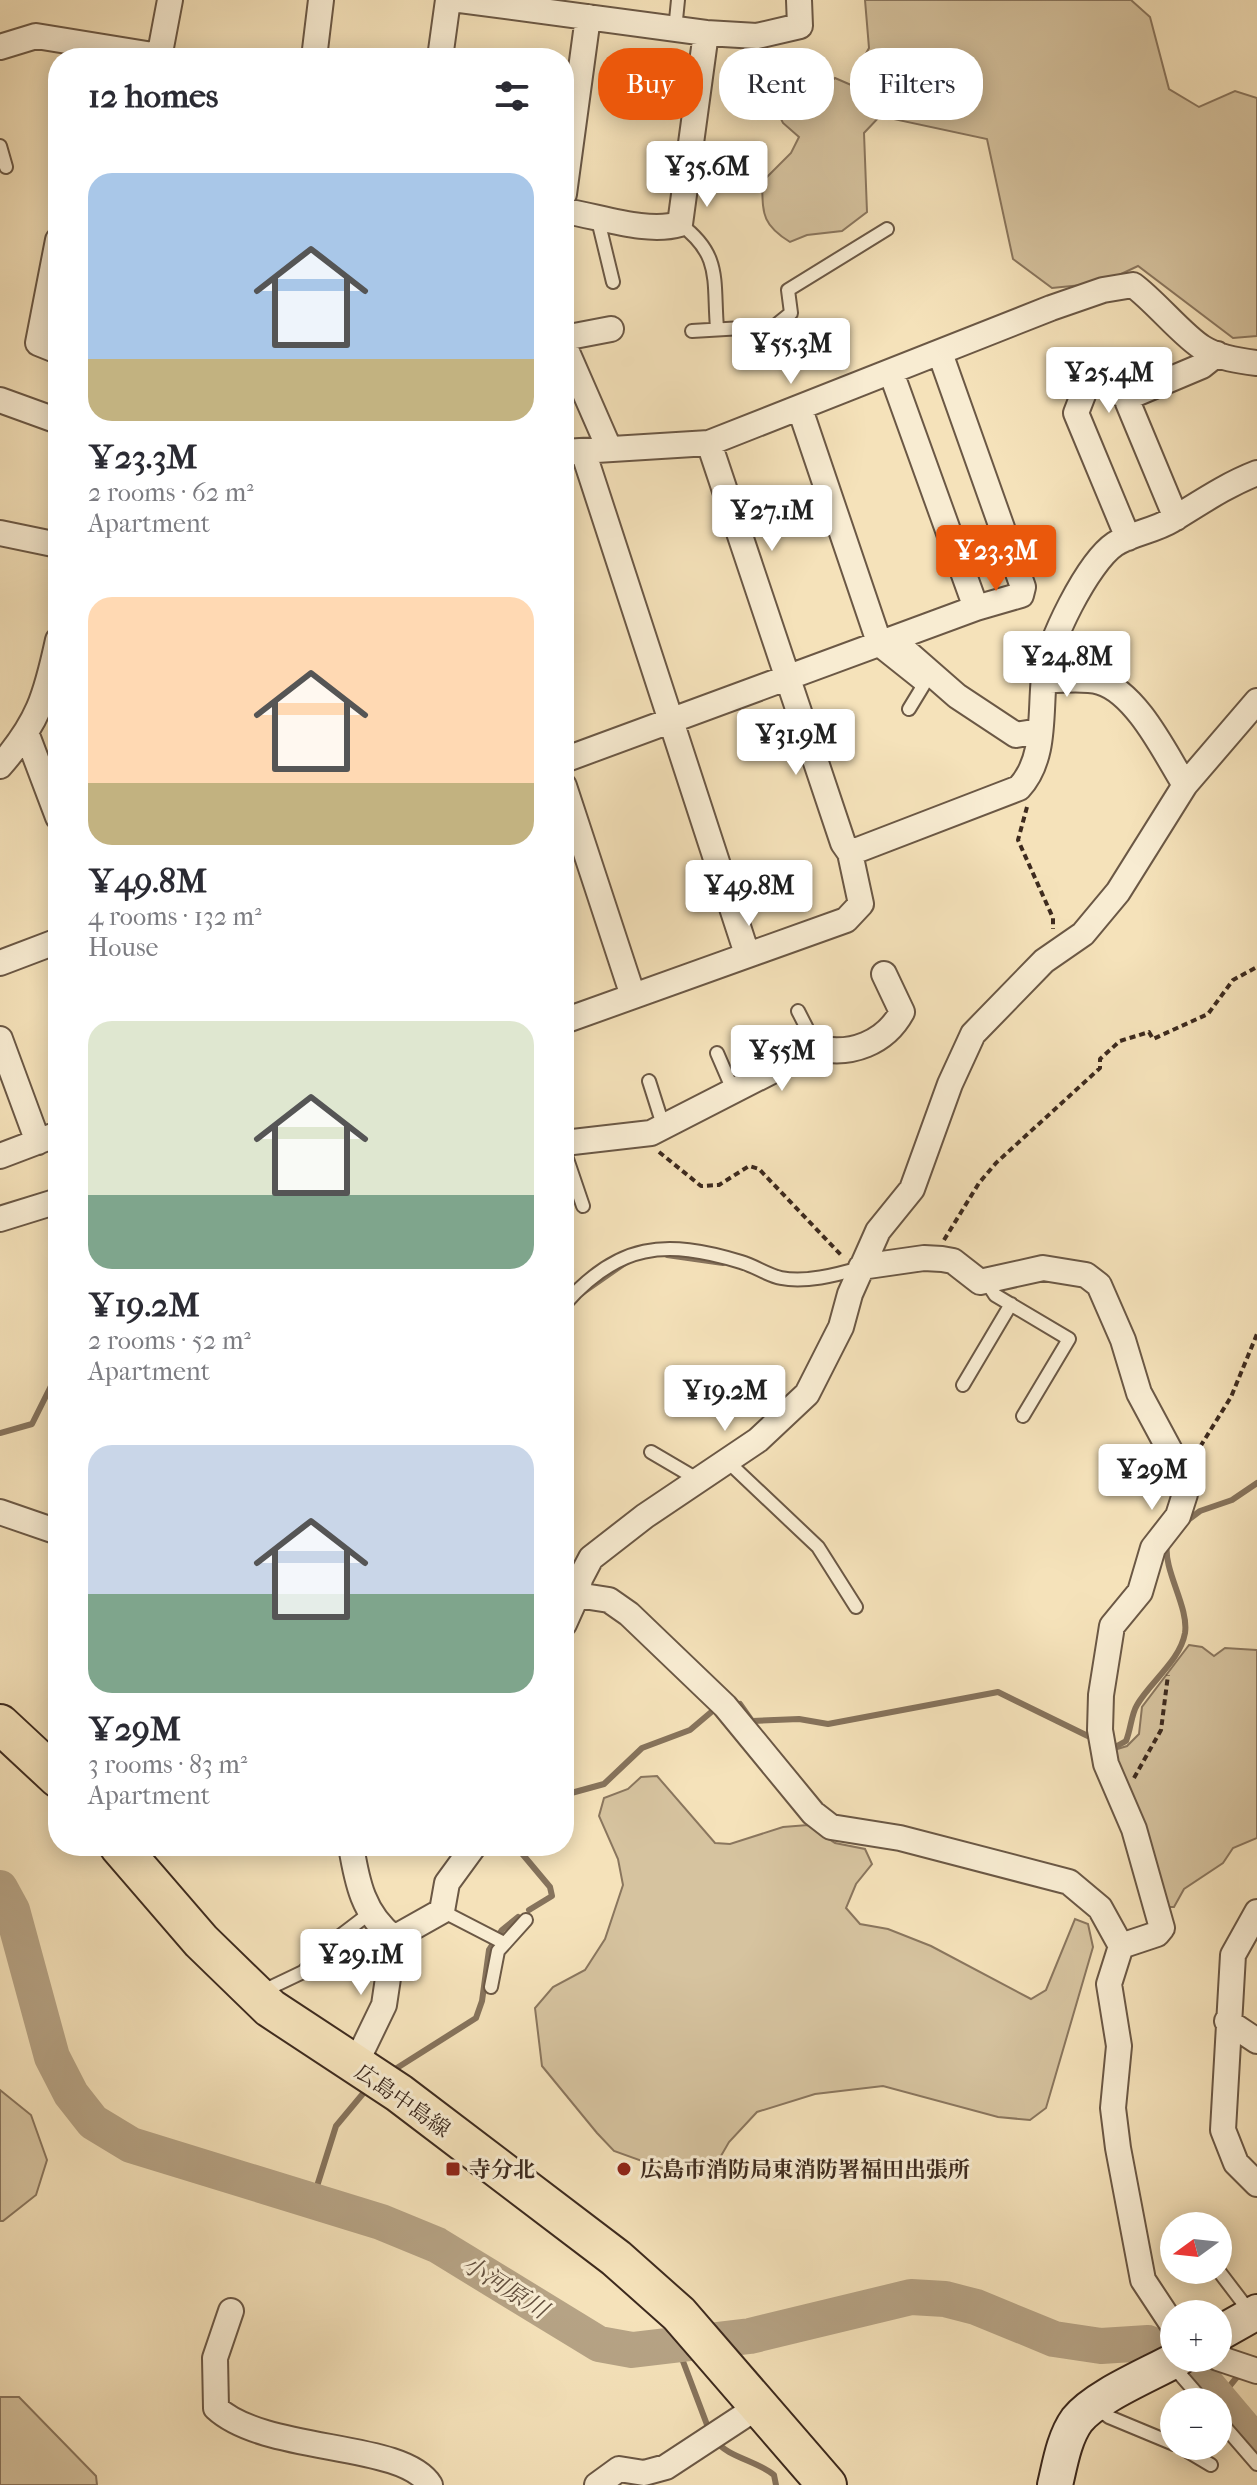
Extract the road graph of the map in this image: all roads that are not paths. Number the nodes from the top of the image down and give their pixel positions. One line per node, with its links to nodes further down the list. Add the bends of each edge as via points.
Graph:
1 (170, 0): 12 (street)
2 (321, 0): 13 (street)
3 (448, 0): 14 (street)
4 (460, 0): 7 (street)
5 (678, 0): 8 (lane)
6 (799, 0): 9 (street, via 802,22 796,28 757,36)
7 (574, 11): 8 (street); 15 (street)
8 (675, 30): 9 (street)
9 (706, 33): 20 (street)
10 (0, 47): 11 (street, via 36,36)
11 (106, 48)
12 (161, 48)
13 (315, 48)
14 (441, 48)
15 (572, 48)
16 (0, 146): 17 (lane)
17 (6, 167)
18 (574, 213): 19 (street)
19 (597, 216): 20 (street); 22 (lane)
20 (680, 224): 24 (lane, via 711,256)
21 (887, 229): 24 (lane, via 788,290 791,313 775,326)
22 (613, 282)
23 (48, 292): 28 (street, via 38,343)
24 (717, 328): 26 (lane)
25 (611, 329): 27 (street)
26 (692, 331)
27 (574, 336)
28 (48, 347)
29 (940, 353): 30 (street, via 1051,308 1133,285 1202,348); 33 (street); 46 (street, via 1023,587 1021,595)
30 (1217, 354): 31 (street); 34 (street, via 1202,366)
31 (1257, 363)
32 (574, 368): 39 (street)
33 (891, 372): 36 (street); 46 (street)
34 (1126, 398): 42 (street); 44 (street, via 1112,385 1088,382 1076,413)
35 (0, 400): 37 (street)
36 (800, 409): 38 (street); 47 (street)
37 (48, 417)
38 (709, 443): 39 (street); 48 (street)
39 (609, 448): 40 (street)
40 (574, 451): 53 (street)
41 (1257, 473): 42 (street)
42 (1176, 518): 44 (street)
43 (0, 533): 45 (street)
44 (1128, 538): 49 (street, via 1103,556 1067,612 1052,642)
45 (48, 543)
46 (976, 608): 47 (street)
47 (882, 644): 48 (street); 52 (lane, via 923,686); 54 (street, via 1016,735)
48 (790, 678): 53 (street); 61 (street)
49 (1044, 680): 54 (street); 58 (street, via 1100,682 1115,690 1148,725)
50 (1257, 701): 58 (street)
51 (48, 709): 55 (street)
52 (909, 709)
53 (671, 719): 56 (street); 63 (street)
54 (1040, 731): 61 (street, via 1028,779 1019,788)
55 (27, 735): 57 (street); 59 (street)
56 (574, 756)
57 (0, 766)
58 (1185, 785): 82 (street, via 1118,892 1083,934 1007,996 973,1034 912,1189 878,1231)
59 (48, 791)
60 (574, 816): 66 (street)
61 (850, 853): 63 (street, via 861,904 846,920)
62 (48, 945): 64 (street)
63 (747, 954): 66 (street)
64 (0, 963)
65 (884, 974): 70 (street, via 902,1012 891,1032 846,1052)
66 (633, 996): 68 (street)
67 (798, 1011): 70 (lane)
68 (574, 1017)
69 (0, 1039): 75 (street)
70 (817, 1048): 73 (street)
71 (717, 1053): 73 (lane)
72 (649, 1081): 74 (lane)
73 (733, 1090): 74 (street)
74 (652, 1130): 76 (street)
75 (48, 1138): 77 (street)
76 (574, 1142)
77 (0, 1156)
78 (574, 1179): 80 (lane)
79 (48, 1204): 81 (street)
80 (583, 1206)
81 (0, 1219)
82 (858, 1268): 83 (street, via 934,1259 953,1261); 84 (lane, via 834,1276 785,1279 735,1260 653,1247 628,1254); 89 (street, via 841,1327 807,1394 758,1440)
83 (986, 1281): 85 (lane, via 995,1295); 106 (street, via 1043,1268 1086,1275 1099,1285 1139,1393 1182,1473 1185,1494 1178,1516 1153,1548 1140,1592 1110,1635 1100,1730 1106,1764 1134,1829 1162,1928)
84 (574, 1294)
85 (1011, 1304): 86 (lane); 87 (lane, via 1069,1339)
86 (963, 1385)
87 (1023, 1416)
88 (651, 1452): 90 (lane)
89 (726, 1460): 90 (street); 94 (lane, via 818,1547)
90 (697, 1479): 93 (street, via 605,1545)
91 (0, 1512): 92 (street)
92 (48, 1529)
93 (574, 1583): 106 (street, via 629,1614 725,1706 813,1813 831,1827 900,1838 1069,1882 1100,1908)
94 (856, 1607)
95 (0, 1724): 96 (main road)
96 (48, 1769)
97 (128, 1856): 108 (main road, 広島中島線)
98 (352, 1856): 102 (street)
99 (467, 1856): 100 (street, via 447,1883)
100 (442, 1911): 104 (street); 105 (lane)
101 (1257, 1912): 109 (street, via 1233,1955)
102 (370, 1913): 104 (street); 108 (lane, via 295,1978)
103 (526, 1920): 105 (lane)
104 (394, 1938): 111 (street, via 384,2005)
105 (504, 1943): 107 (lane)
106 (1121, 1946): 114 (street, via 1109,1984 1119,2046 1113,2108 1143,2280)
107 (491, 1987)
108 (255, 1995): 111 (main road, 広島中島線)
109 (1227, 2021): 110 (street); 112 (street, via 1223,2130 1236,2163)
110 (1257, 2041)
111 (355, 2065): 121 (main road, 広島中島線, via 616,2258 679,2314)
112 (1257, 2184)
113 (1230, 2284): 116 (lane)
114 (1160, 2306)
115 (231, 2311): 128 (street, via 215,2358 216,2408 224,2416 260,2432 400,2460 423,2473)
116 (1255, 2313): 117 (street)
117 (1232, 2326)
118 (1232, 2363): 120 (street)
119 (1160, 2369): 122 (street)
120 (1257, 2371)
121 (759, 2406): 129 (street, via 666,2467 644,2473 619,2469); 130 (main road, 広島中島線)
122 (1094, 2406): 124 (lane); 131 (street, via 1078,2420 1067,2441)
123 (1232, 2435): 126 (lane)
124 (1160, 2438)
125 (1202, 2460): 127 (lane)
126 (1257, 2464)
127 (1211, 2465)
128 (430, 2485)
129 (597, 2485)
130 (827, 2485)
131 (1055, 2485)

